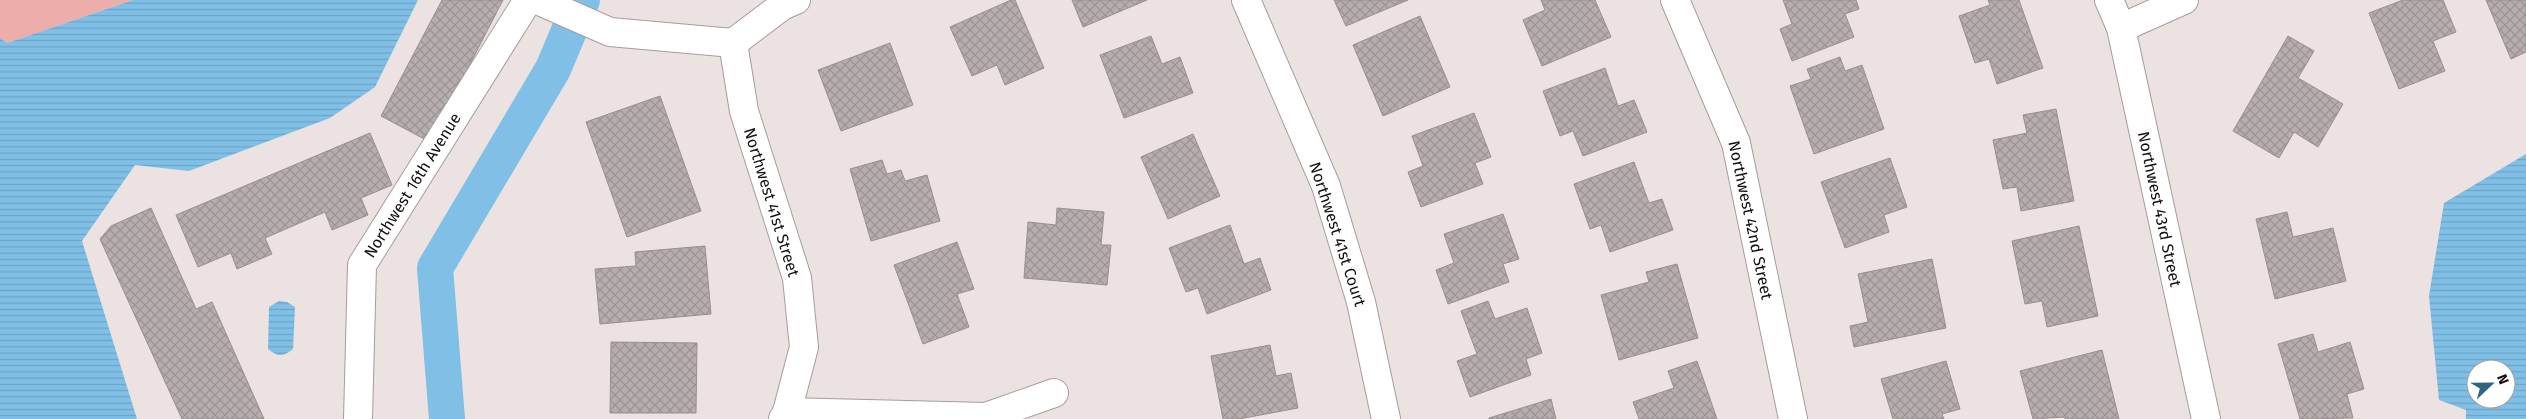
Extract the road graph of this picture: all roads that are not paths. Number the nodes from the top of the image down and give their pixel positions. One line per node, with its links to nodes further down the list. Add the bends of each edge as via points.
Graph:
1 (528, 0): 12 (street, Northwest 16th Avenue, via 362,265)
2 (537, 0): 9 (street, via 610,32)
3 (796, 0): 9 (street, via 782,6)
4 (1246, 0): 13 (street, Northwest 41st Court, via 1326,186 1361,302)
5 (1675, 0): 14 (street, Northwest 42nd Street, via 1736,143)
6 (2109, 0): 8 (street, Northwest 43rd Street)
7 (2184, 0): 8 (street)
8 (2121, 28): 15 (street, Northwest 43rd Street)
9 (733, 43): 11 (street, Northwest 41st Street, via 744,111 797,278 804,347)
10 (1054, 393): 11 (street, via 986,417)
11 (785, 415)
12 (358, 419)
13 (1386, 419)
14 (1794, 419)
15 (2206, 419)

